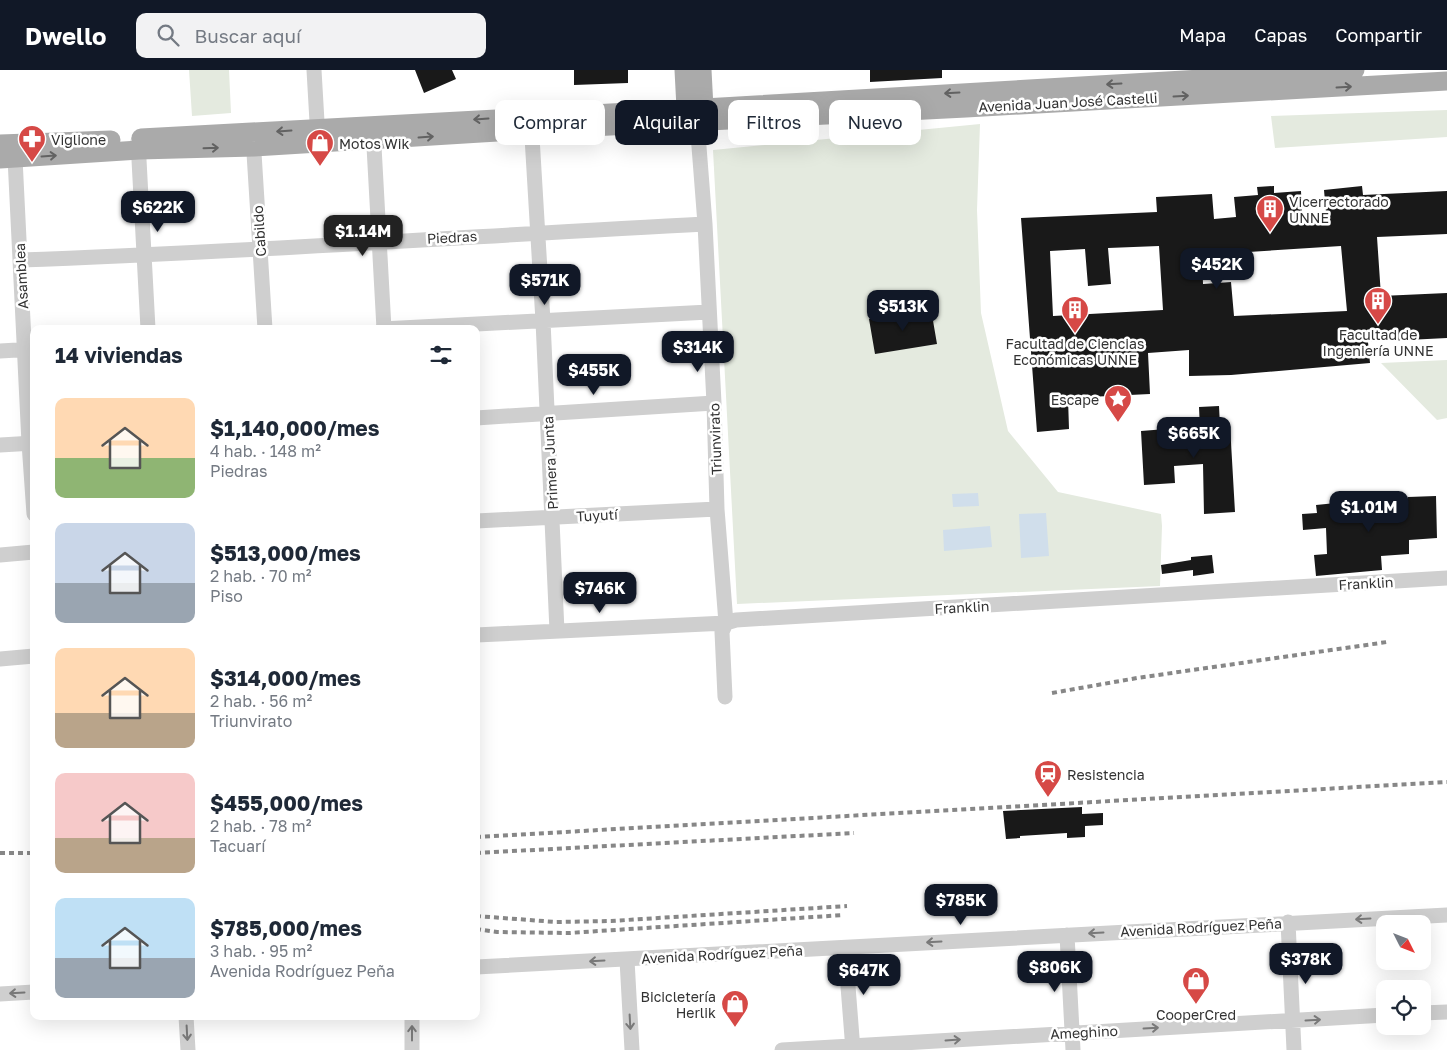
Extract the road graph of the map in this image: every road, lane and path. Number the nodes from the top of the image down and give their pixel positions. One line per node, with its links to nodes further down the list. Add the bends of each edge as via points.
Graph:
1 (314, 70): 12 (street)
2 (684, 70): 6 (main road)
3 (702, 70): 7 (main road)
4 (1355, 70): 8 (main road, Avenida Juan José Castelli, one-way to 8)
5 (1447, 81): 9 (main road, Avenida Juan José Castelli, one-way to 5, via 966,108)
6 (693, 100)
7 (698, 100)
8 (718, 111)
9 (718, 112)
10 (495, 125): 11 (main road, Avenida Juan José Castelli)
11 (373, 133): 12 (main road, Avenida Juan José Castelli); 20 (street)
12 (318, 136): 13 (main road, Avenida Juan José Castelli)
13 (253, 140): 14 (main road, Avenida Juan José Castelli); 21 (street, Cabildo)
14 (138, 144): 17 (main road, Avenida Juan José Castelli); 22 (street)
15 (532, 145): 19 (street, Primera Junta)
16 (699, 145): 18 (street, Triunvirato)
17 (5, 151): 23 (street, Asamblea)
18 (705, 224): 19 (street, Piedras); 24 (street, Triunvirato)
19 (537, 233): 20 (street, Piedras); 25 (street, Primera Junta)
20 (378, 241): 21 (street, Piedras); 28 (street)
21 (261, 250): 22 (street, Piedras); 27 (street, Cabildo)
22 (144, 256): 23 (street, Piedras); 26 (street)
23 (20, 260): 30 (street, Asamblea)
24 (710, 312): 25 (street); 33 (street, Triunvirato)
25 (543, 321): 29 (street); 34 (street, Primera Junta)
26 (148, 325)
27 (265, 325)
28 (383, 325)
29 (463, 325)
30 (29, 349): 31 (street); 32 (street, Asamblea)
31 (0, 351)
32 (30, 396)
33 (714, 403): 34 (street); 38 (street, Triunvirato)
34 (547, 414): 35 (street); 39 (street, Primera Junta)
35 (480, 418)
36 (30, 443): 37 (street)
37 (0, 445)
38 (718, 509): 39 (street, Tuyutí); 44 (street, Triunvirato)
39 (552, 518): 40 (street, Tuyutí); 45 (street, Primera Junta)
40 (480, 521)
41 (30, 552): 42 (street)
42 (0, 555)
43 (1447, 578): 44 (street, Franklin)
44 (726, 623): 45 (street, Franklin); 49 (street, Triunvirato, via 722,632)
45 (557, 631): 46 (street, Franklin)
46 (480, 635)
47 (30, 656): 48 (street)
48 (0, 659)
49 (724, 697)
50 (1447, 915): 51 (street, Avenida Rodríguez Peña, one-way to 51)
51 (1288, 922): 52 (street, Avenida Rodríguez Peña, one-way to 52); 63 (street)
52 (1067, 935): 53 (street, Avenida Rodríguez Peña, one-way to 53); 64 (street)
53 (845, 948): 54 (street, Avenida Rodríguez Peña); 65 (street)
54 (627, 960): 55 (street, Avenida Rodríguez Peña, one-way to 55); 68 (street, one-way to 68)
55 (480, 967)
56 (30, 992): 57 (street, one-way to 57)
57 (0, 994)
58 (1447, 1012): 59 (street)
59 (1431, 1013)
60 (1376, 1016): 63 (street, Ameghino, one-way to 60)
61 (186, 1020): 66 (street, one-way to 66)
62 (412, 1020): 67 (street, one-way to 62)
63 (1293, 1021): 64 (street, Ameghino, one-way to 63); 71 (street)
64 (1072, 1033): 65 (street, Ameghino, one-way to 64); 70 (street)
65 (852, 1048): 69 (street, Ameghino)
66 (188, 1050)
67 (412, 1050)
68 (632, 1050)
69 (782, 1050)
70 (1073, 1050)
71 (1294, 1050)

